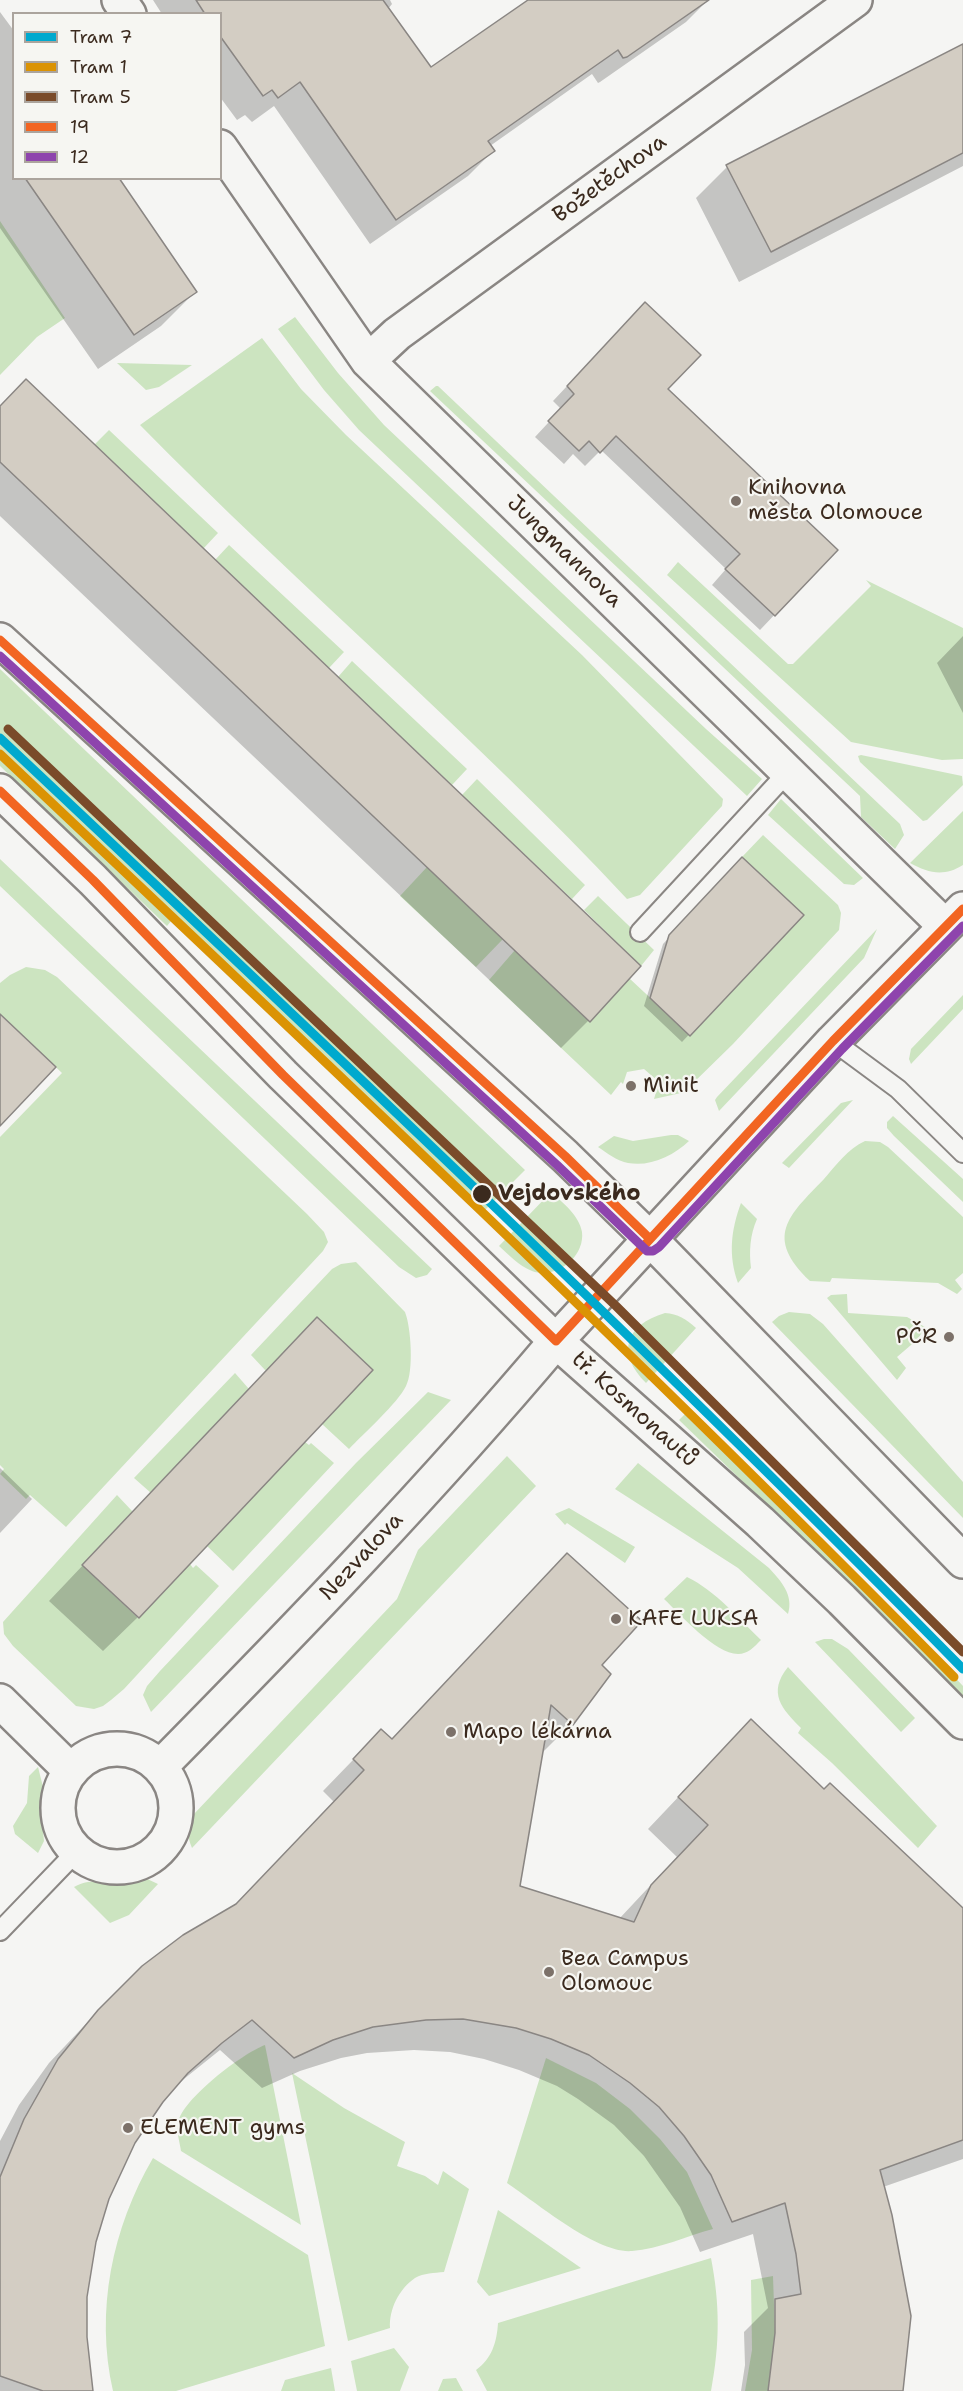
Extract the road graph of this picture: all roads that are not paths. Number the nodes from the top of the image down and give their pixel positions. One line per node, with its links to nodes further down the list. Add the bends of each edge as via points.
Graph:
1 (855, 0): 3 (street, Božetěchova, via 397,334)
2 (222, 150): 3 (street, Jungmannova)
3 (368, 361): 5 (street, Jungmannova)
4 (0, 640): 11 (street, via 566,1156)
5 (788, 772): 7 (street, Jungmannova); 8 (lane)
6 (0, 791): 12 (street, tř. Kosmonautů, via 101,888 283,1076)
7 (954, 917): 9 (street)
8 (640, 932)
9 (833, 1041): 10 (lane, via 898,1089); 11 (street)
10 (963, 1153)
11 (650, 1239): 12 (street); 13 (street)
12 (556, 1341): 15 (street, tř. Kosmonautů, via 760,1522); 16 (street, Nezvalova, via 311,1613)
13 (963, 1561)
14 (0, 1701): 17 (street)
15 (963, 1722)
16 (160, 1766): 17 (street, via 139,1752 120,1748 101,1750 84,1758); 18 (street, via 176,1794 177,1815 171,1834 159,1851 142,1862 123,1867 103,1865)
17 (71, 1771): 18 (street, via 61,1787 58,1806 60,1824)
18 (77, 1851): 19 (lane)
19 (0, 1930)

